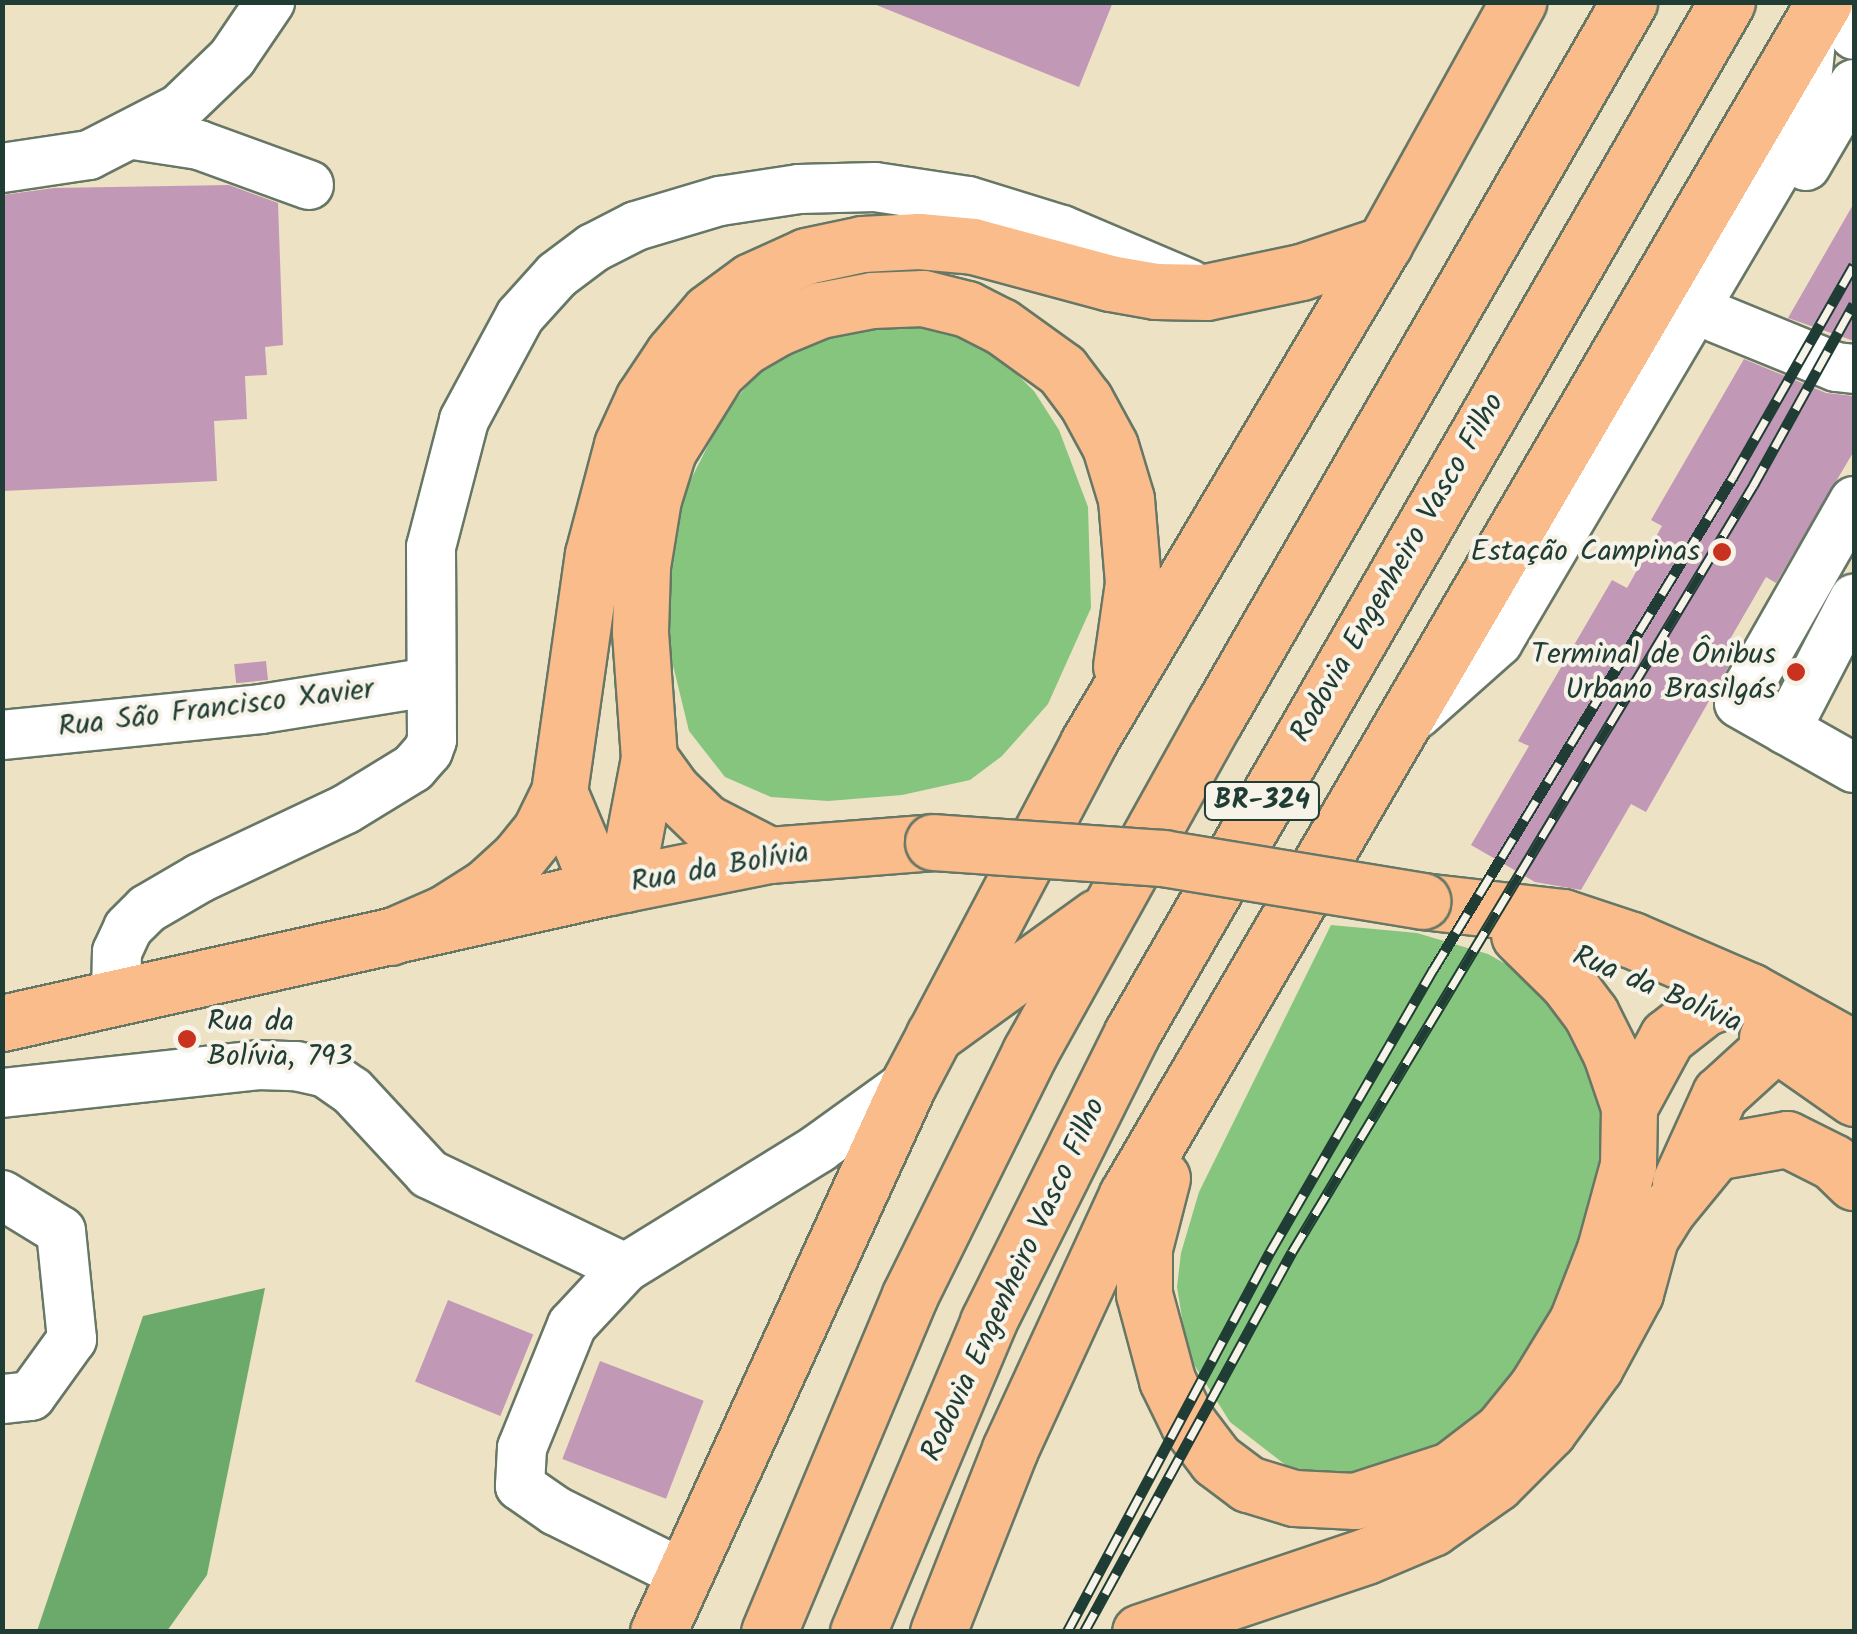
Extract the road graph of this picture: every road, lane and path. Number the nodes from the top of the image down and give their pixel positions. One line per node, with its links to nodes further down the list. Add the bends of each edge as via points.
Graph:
1 (270, 2): 8 (street, via 232,58 179,109)
2 (1518, 2): 6 (main road)
3 (1629, 2): 29 (main road, BR-324)
4 (1727, 2): 51 (main road, Rodovia Engenheiro Vasco Filho / BR-324, via 1132,1033 988,1322)
5 (1834, 16): 15 (street, via 1795,139); 20 (main road)
6 (1493, 26): 11 (main road)
7 (1854, 84): 13 (street)
8 (134, 135): 9 (street, via 88,155); 10 (street, via 199,145)
9 (2, 168)
10 (309, 186)
11 (1384, 244): 12 (main road, via 1301,272); 19 (main road)
12 (1206, 292): 18 (street, via 1062,230 968,201 874,186 720,201 636,226 557,275 520,316 464,420 432,548); 25 (main road, via 1110,283 973,246 919,240 806,256 751,281 709,312 643,399 622,445 593,554)
13 (1716, 318): 14 (street, via 1836,367); 15 (street, via 1673,391)
14 (1854, 368)
15 (1600, 476): 20 (street, via 1498,642)
16 (1854, 502): 21 (street, via 1739,703)
17 (1854, 599): 21 (street)
18 (428, 682): 22 (street, Rua São Francisco Xavier, via 261,709); 32 (street, via 432,740 421,760 346,809 147,910 117,952)
19 (1116, 693): 24 (main road, via 1133,584 1126,499 1110,446 1085,400 1033,346 967,309 923,298 872,300 820,310 744,347 717,372 668,451 642,566); 35 (main road)
20 (1404, 726): 40 (main road, via 1335,832)
21 (1786, 730): 23 (street)
22 (2, 734)
23 (1849, 753)
24 (650, 758): 26 (main road, via 705,822); 27 (main road)
25 (558, 792): 27 (main road, via 586,856); 31 (main road, via 540,831 486,887)
26 (768, 856): 27 (main road, Rua da Bolívia); 28 (main road, Rua da Bolívia, bridge, via 933,842 1163,858)
27 (617, 885): 31 (main road, Rua da Bolívia)
28 (1435, 904): 30 (main road, Rua da Bolívia); 33 (main road, Rua da Bolívia, via 1563,917 1632,940)
29 (1111, 906): 35 (main road); 50 (main road, BR-324, via 910,1294)
30 (1519, 935): 33 (main road, Rua da Bolívia); 42 (main road, via 1591,1014)
31 (390, 937): 32 (main road, Rua da Bolívia)
32 (116, 998): 34 (main road, Rua da Bolívia)
33 (1727, 999): 36 (main road, Rua da Bolívia); 37 (main road, Rua da Bolívia); 42 (main road, via 1666,1037)
34 (2, 1023)
35 (934, 1035): 38 (main road)
36 (1777, 1042): 41 (main road, Rua da Bolívia); 45 (main road, via 1720,1094)
37 (1854, 1049)
38 (909, 1083): 46 (street, via 819,1148); 48 (main road)
39 (2, 1093): 46 (street, via 258,1066 326,1073 352,1091 429,1174)
40 (1188, 1094): 42 (main road, via 1144,1248 1144,1294 1168,1380 1216,1460 1248,1484 1294,1498 1356,1501 1450,1470 1502,1431 1536,1388 1577,1322 1605,1249 1628,1166); 52 (main road, via 1126,1195 1010,1449)
41 (1854, 1098)
42 (1630, 1107)
43 (1854, 1182): 45 (main road, via 1810,1147 1768,1139 1715,1152)
44 (2, 1195): 47 (street, via 61,1231 72,1339 31,1396)
45 (1669, 1208): 53 (main road, via 1650,1238 1635,1293 1595,1366 1548,1431 1496,1483 1432,1528 1366,1556)
46 (625, 1268): 48 (street, via 572,1325 522,1448 520,1486)
47 (2, 1399)
48 (681, 1573): 49 (main road)
49 (658, 1632)
50 (769, 1632)
51 (858, 1632)
52 (938, 1632)
53 (1140, 1632)

